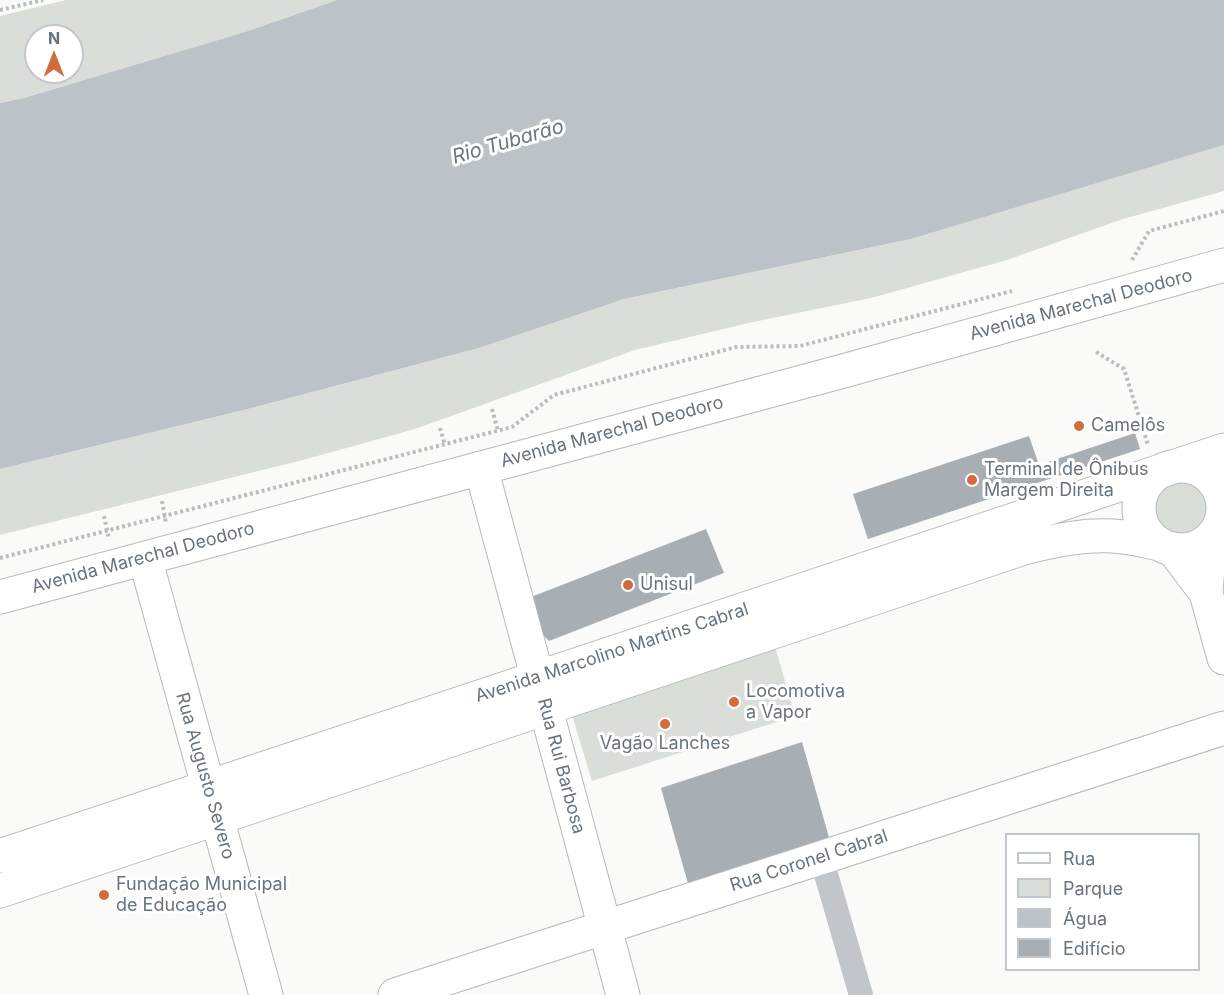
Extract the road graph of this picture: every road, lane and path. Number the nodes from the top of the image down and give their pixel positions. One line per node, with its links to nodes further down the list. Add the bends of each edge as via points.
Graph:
1 (43, 0): 2 (path)
2 (0, 10)
3 (1224, 211): 4 (path, via 1149,231)
4 (1131, 262)
5 (1224, 266): 9 (main road, Avenida Marechal Deodoro)
6 (1016, 291): 13 (path, via 800,346 736,347 554,395 512,427)
7 (1096, 352): 10 (path, via 1124,369)
8 (1224, 450): 10 (main road, Avenida Marcolino Martins Cabral)
9 (481, 468): 14 (main road, Avenida Marechal Deodoro); 18 (main road, Rua Rui Barbosa)
10 (1161, 470): 11 (main road, via 1194,468 1216,484 1223,510); 12 (main road, via 1145,485 1138,511 1149,536); 18 (main road, Avenida Marcolino Martins Cabral)
11 (1218, 527): 12 (main road, via 1199,546 1187,550); 15 (main road)
12 (1167, 547): 15 (main road); 18 (main road, Avenida Marcolino Martins Cabral, via 1096,535 1024,548)
13 (0, 558)
14 (145, 558): 16 (main road, Avenida Marechal Deodoro); 20 (main road, Rua Augusto Severo)
15 (1206, 593): 17 (main road)
16 (0, 597)
17 (1224, 658)
18 (542, 692): 20 (main road, Avenida Marcolino Martins Cabral); 21 (main road, Avenida Marcolino Martins Cabral); 25 (main road, Rua Rui Barbosa)
19 (1224, 728): 23 (main road, Rua Coronel Cabral)
20 (208, 787): 21 (main road, Rua Augusto Severo); 22 (main road, Avenida Marcolino Martins Cabral)
21 (217, 818): 24 (main road, Avenida Marcolino Martins Cabral); 26 (main road, Rua Augusto Severo)
22 (0, 856)
23 (821, 857): 25 (main road, Rua Coronel Cabral); 29 (street)
24 (0, 891)
25 (605, 927): 27 (main road, Rua Coronel Cabral); 28 (main road, Rua Rui Barbosa)
26 (266, 995)
27 (395, 995)
28 (623, 995)
29 (861, 995)

